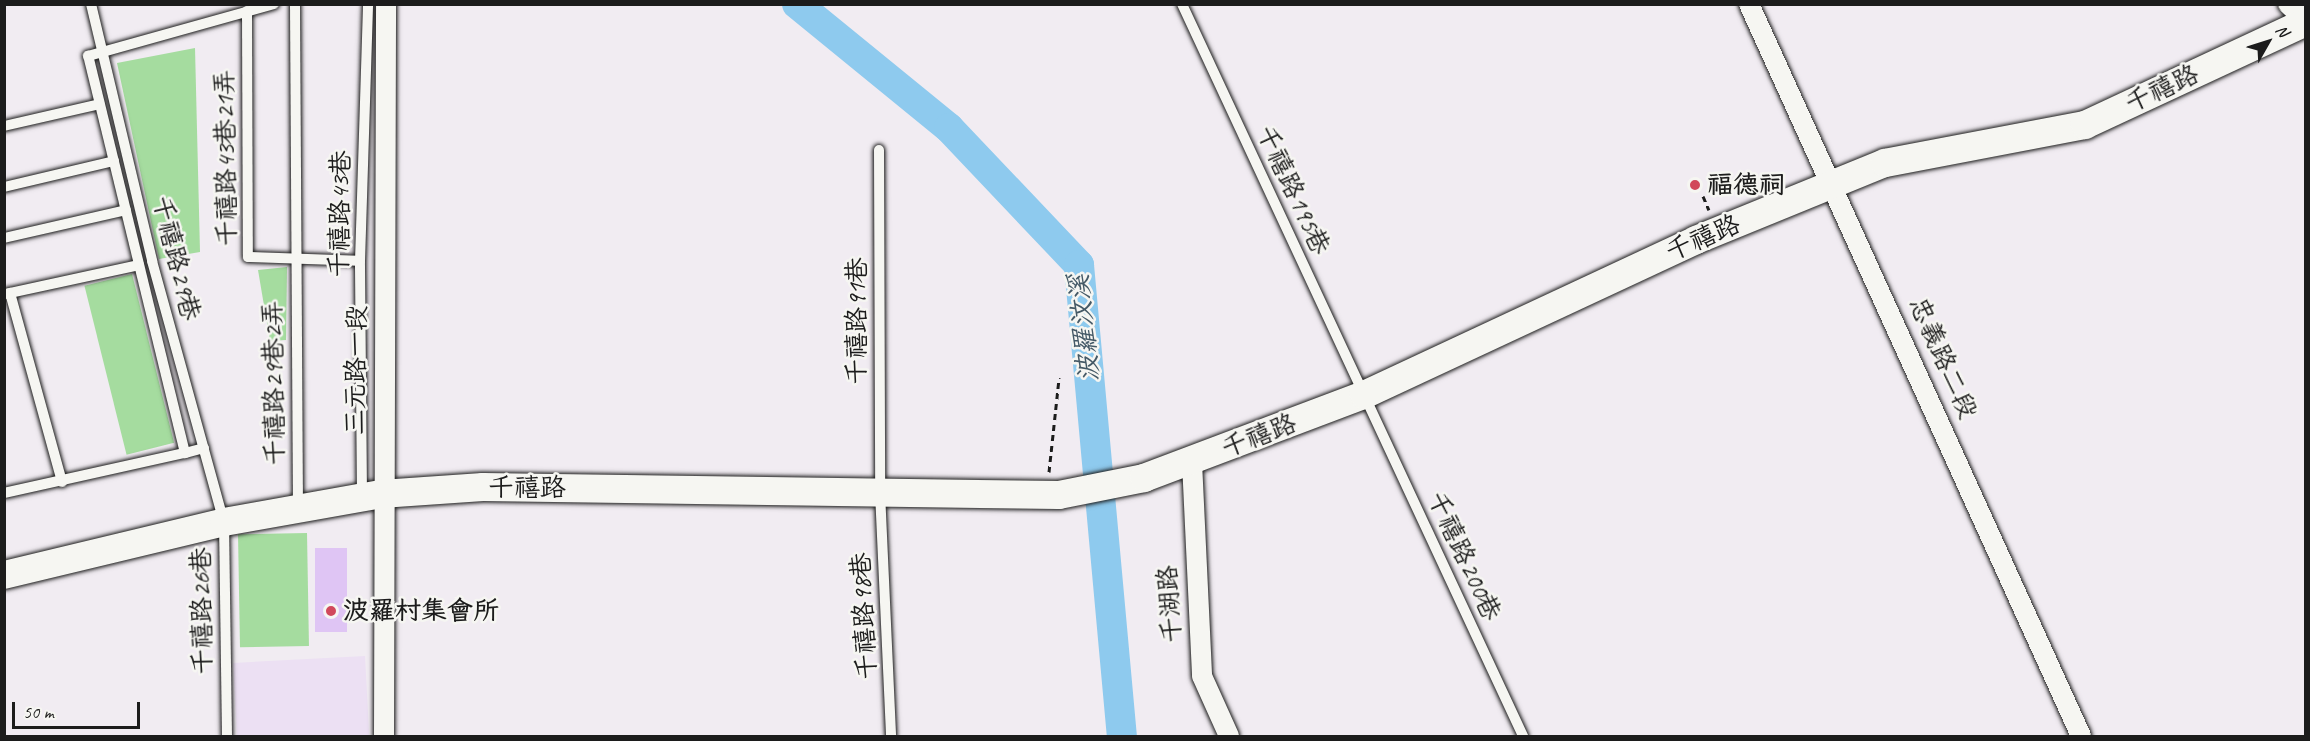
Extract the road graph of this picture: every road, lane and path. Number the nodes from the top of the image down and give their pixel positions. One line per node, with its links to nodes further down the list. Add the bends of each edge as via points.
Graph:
1 (91, 4): 11 (lane, 千禧路29巷)
2 (274, 4): 9 (lane)
3 (295, 4): 20 (lane)
4 (369, 4): 21 (lane, 千禧路43巷)
5 (386, 4): 32 (street, 三元路一段)
6 (1182, 4): 25 (lane, 千禧路195巷)
7 (1749, 4): 16 (street, 忠義路二段)
8 (2288, 4): 10 (street)
9 (247, 11): 11 (lane); 20 (lane, 千禧路43巷21弄, via 248,257)
10 (2306, 22): 16 (street, 千禧路, via 2085,125 1885,163)
11 (105, 51): 12 (lane, via 88,56); 26 (lane, 千禧路29巷, via 152,261)
12 (100, 104): 13 (lane); 15 (lane)
13 (4, 126)
14 (879, 150): 30 (lane, 千禧路91巷)
15 (114, 160): 17 (lane); 18 (lane)
16 (1834, 184): 25 (street, 千禧路, via 1696,240); 42 (street, 忠義路二段)
17 (4, 187)
18 (126, 210): 19 (lane); 22 (lane)
19 (4, 238)
20 (294, 259): 21 (lane, 千禧路43巷21弄); 34 (lane, 千禧路29巷2弄)
21 (360, 261): 32 (lane, 千禧路43巷)
22 (139, 265): 23 (lane); 27 (lane)
23 (7, 294): 29 (lane)
24 (1059, 378): 33 (path)
25 (1364, 395): 28 (street, 千禧路); 41 (lane, 千禧路200巷)
26 (204, 448): 27 (lane); 35 (lane, 千禧路29巷)
27 (185, 453): 29 (lane)
28 (1192, 462): 33 (street, 千禧路, via 1144,478); 40 (street, 千湖路, via 1202,676)
29 (62, 482): 31 (lane)
30 (880, 492): 32 (street, 千禧路, via 483,487); 33 (street, 千禧路); 39 (lane, 千禧路98巷)
31 (4, 493)
32 (371, 495): 34 (street, 千禧路); 38 (street, 三元路一段)
33 (1052, 495)
34 (298, 506): 35 (street, 千禧路)
35 (224, 522): 36 (street, 千禧路); 37 (lane, 千禧路26巷)
36 (4, 575)
37 (226, 736)
38 (384, 736)
39 (891, 736)
40 (1229, 736)
41 (1523, 736)
42 (2082, 736)

